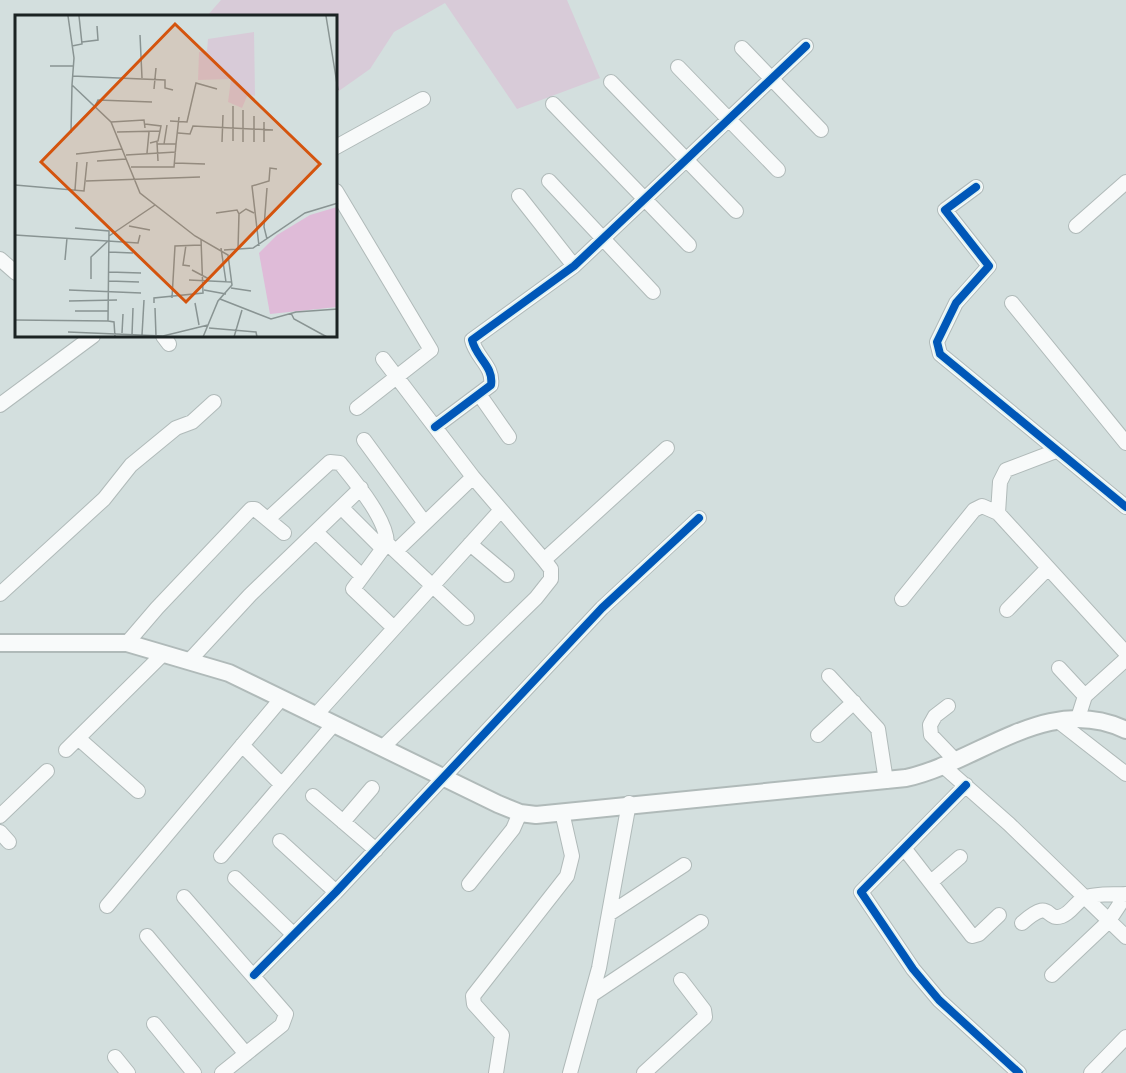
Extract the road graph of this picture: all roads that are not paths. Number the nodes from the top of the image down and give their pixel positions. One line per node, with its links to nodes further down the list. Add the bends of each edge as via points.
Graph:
1 (806, 46): 4 (street)
2 (742, 48): 4 (street)
3 (678, 66): 8 (street)
4 (771, 79): 8 (street); 9 (street)
5 (611, 82): 11 (street)
6 (423, 99): 10 (street)
7 (553, 104): 18 (street)
8 (729, 119): 11 (street); 12 (street)
9 (821, 130)
10 (338, 146)
11 (686, 161): 18 (street); 19 (street)
12 (778, 170)
13 (549, 181): 21 (street)
14 (1126, 182): 20 (street)
15 (976, 187): 40 (street, via 945,210 989,266 956,303 937,342 940,354)
16 (338, 194): 30 (street, via 431,350)
17 (519, 196): 24 (street)
18 (644, 200): 21 (street); 22 (street)
19 (736, 211)
20 (1076, 226)
21 (602, 240): 24 (street); 26 (street)
22 (688, 245)
23 (0, 259): 25 (street)
24 (574, 266): 31 (street, via 472,340 493,377 491,385)
25 (15, 272)
26 (653, 292)
27 (1012, 303): 38 (street)
28 (75, 341): 33 (street)
29 (383, 358): 30 (street)
30 (397, 377): 34 (street); 35 (street)
31 (479, 394): 35 (street); 36 (street)
32 (214, 402): 59 (street, via 131,465 104,499)
33 (0, 405)
34 (357, 408)
35 (435, 427): 41 (street)
36 (509, 438)
37 (363, 440): 49 (street)
38 (1126, 443)
39 (667, 448): 54 (street)
40 (1056, 451): 43 (street); 46 (street, via 1006,470 1000,482)
41 (473, 477): 45 (street); 49 (street)
42 (361, 488): 44 (street); 48 (street, via 340,463 330,462); 53 (street, via 383,526)
43 (1126, 507)
44 (342, 508): 51 (street); 53 (street)
45 (501, 511): 52 (street); 54 (street)
46 (998, 513): 55 (street); 60 (street, via 982,506 974,510)
47 (699, 518): 89 (street, via 602,608)
48 (268, 519): 50 (street); 65 (street, via 255,509 247,512)
49 (424, 522): 53 (street)
50 (284, 533)
51 (317, 533): 57 (street); 69 (street, via 250,595)
52 (470, 544): 56 (street); 58 (street)
53 (389, 548): 57 (street); 58 (street)
54 (544, 560): 84 (street, via 550,569 548,585)
55 (1047, 569): 61 (street); 66 (street)
56 (507, 575)
57 (362, 576): 63 (street, via 353,589 356,595)
58 (433, 585): 62 (street); 63 (street)
59 (0, 594)
60 (902, 599)
61 (1007, 610)
62 (466, 618)
63 (394, 628): 76 (street)
64 (0, 642): 65 (main road)
65 (127, 644): 67 (main road)
66 (1126, 653)
67 (163, 654): 69 (main road); 82 (street)
68 (1126, 660): 72 (street)
69 (189, 662): 73 (main road, via 229,673)
70 (1059, 668): 72 (street)
71 (829, 676): 74 (street)
72 (1085, 696): 77 (street)
73 (281, 699): 76 (main road); 83 (street)
74 (854, 702): 81 (street); 90 (street, via 878,729)
75 (948, 706): 86 (street, via 930,725)
76 (315, 716): 79 (main road)
77 (1078, 718): 78 (main road); 80 (main road, via 1096,719)
78 (1058, 721): 86 (main road, via 984,745); 88 (street)
79 (333, 725): 84 (main road); 91 (street)
80 (1126, 730)
81 (818, 735)
82 (78, 738): 85 (street); 94 (street)
83 (242, 745): 91 (street); 114 (street)
84 (382, 748): 89 (main road)
85 (66, 750)
86 (948, 762): 90 (main road, via 913,776); 92 (street)
87 (47, 771): 99 (street)
88 (1126, 774)
89 (443, 777): 98 (main road); 103 (street)
90 (885, 781): 96 (main road)
91 (281, 784): 104 (street)
92 (966, 785): 102 (street); 113 (street)
93 (372, 788): 100 (street)
94 (138, 790)
95 (313, 796): 100 (street)
96 (629, 803): 97 (main road); 115 (street)
97 (562, 812): 98 (main road); 134 (street, via 572,856 567,876 473,996 474,1004 502,1035)
98 (520, 813): 109 (street, via 516,825)
99 (0, 816)
100 (343, 822): 103 (street)
101 (280, 841): 110 (street)
102 (904, 848): 108 (street); 137 (street, via 861,892 939,1000)
103 (376, 850): 110 (street)
104 (221, 856)
105 (960, 857): 108 (street)
106 (684, 866): 115 (street)
107 (235, 878): 120 (street)
108 (931, 882): 116 (street, via 972,936)
109 (469, 884)
110 (336, 892): 120 (street)
111 (1126, 894): 113 (street); 118 (street)
112 (184, 897): 123 (street)
113 (1083, 898): 118 (street); 119 (street, via 1063,916 1037,910)
114 (107, 906)
115 (609, 914): 126 (street)
116 (999, 915)
117 (701, 922): 126 (street)
118 (1108, 922): 122 (street); 124 (street)
119 (1022, 923)
120 (294, 935): 123 (street)
121 (147, 936): 129 (street)
122 (1126, 937)
123 (254, 975): 129 (street, via 283,1008 286,1018)
124 (1052, 975)
125 (681, 981): 136 (street, via 704,1010 705,1017)
126 (593, 994): 135 (street)
127 (154, 1024): 132 (street)
128 (1126, 1036): 138 (street)
129 (246, 1054): 133 (street)
130 (115, 1057): 131 (street)
131 (128, 1073)
132 (194, 1073)
133 (222, 1073)
134 (496, 1073)
135 (570, 1073)
136 (644, 1073)
137 (1019, 1073)
138 (1091, 1073)

